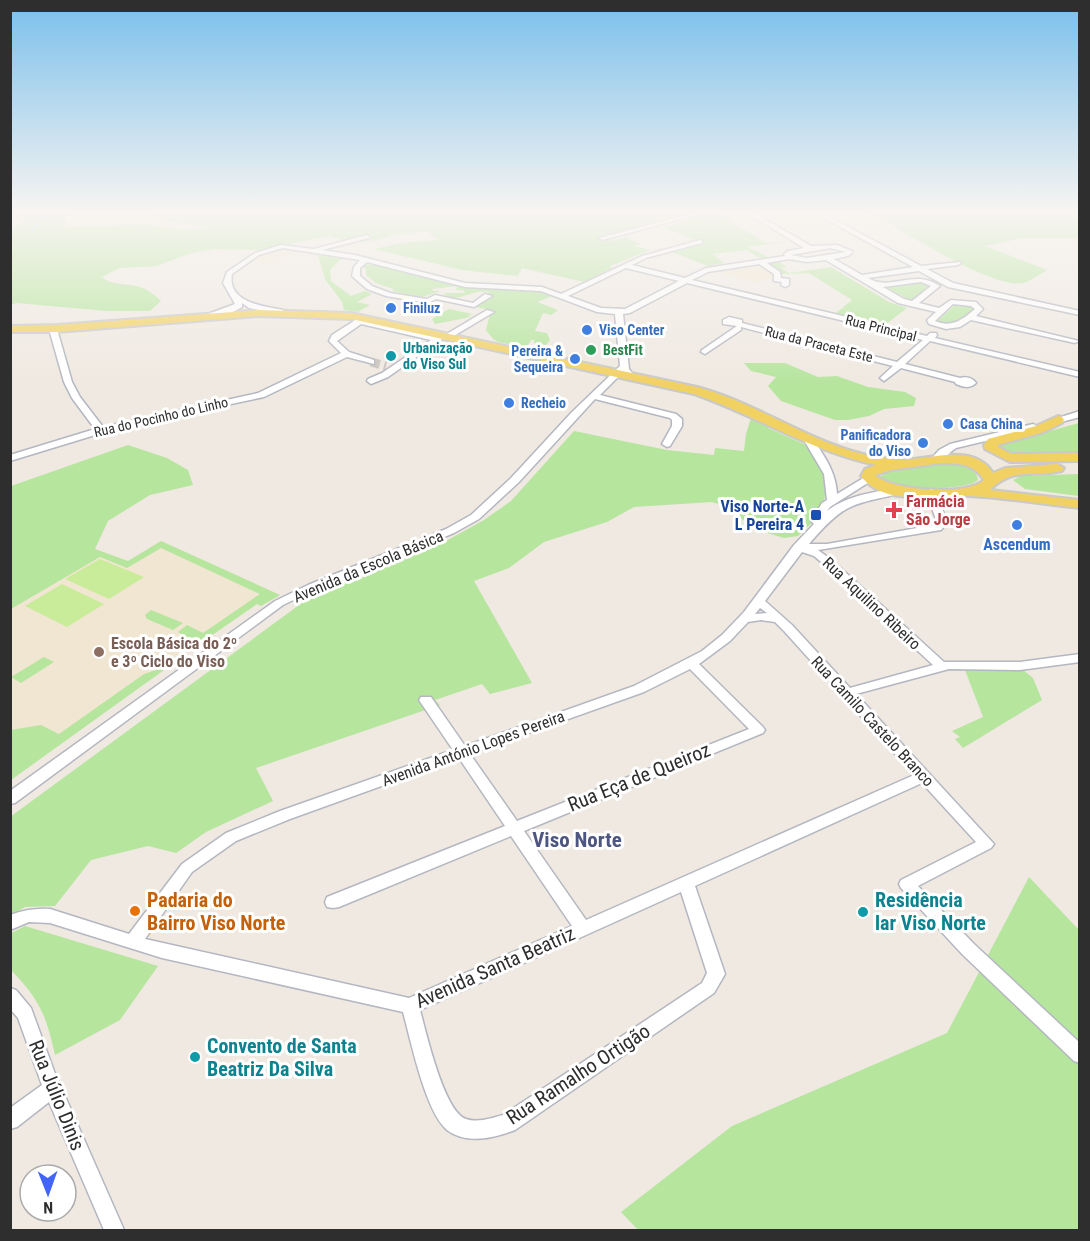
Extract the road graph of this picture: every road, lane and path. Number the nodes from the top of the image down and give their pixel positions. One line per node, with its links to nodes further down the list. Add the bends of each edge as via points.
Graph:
1 (237, 269): 18 (street, via 228,276 227,283)
2 (357, 269): 15 (street, via 356,276 363,284 376,290 428,301 435,297 474,305)
3 (401, 269): 16 (street, via 465,285 542,289)
4 (620, 269): 16 (street)
5 (638, 269): 12 (street, Rua Principal)
6 (712, 269): 12 (street)
7 (772, 269): 13 (street, via 778,273 777,279 786,281)
8 (847, 269): 11 (street)
9 (914, 269): 11 (street)
10 (922, 269): 22 (street, via 960,288)
11 (861, 277): 14 (street)
12 (683, 280): 21 (street); 28 (street, Rua Principal)
13 (785, 285)
14 (877, 286): 17 (street); 17 (street, via 922,280 936,286)
15 (488, 296)
16 (562, 296): 21 (street, via 600,310)
17 (913, 304): 19 (street)
18 (243, 307): 25 (main road, via 207,316); 27 (main road, via 351,316)
19 (941, 311): 23 (street, via 951,302 973,304 979,309); 24 (street, via 931,320)
20 (490, 312): 27 (street)
21 (619, 312): 34 (street)
22 (1080, 313)
23 (969, 317): 24 (street, via 960,325); 29 (street)
24 (943, 326): 28 (street)
25 (53, 329): 26 (main road); 42 (street, via 76,398)
26 (12, 330)
27 (444, 336): 31 (street, via 360,321 333,341); 34 (main road); 38 (street)
28 (928, 339): 33 (street); 35 (street, Rua Principal)
29 (1078, 342)
30 (705, 352): 33 (street, Rua da Praceta Este, via 738,326)
31 (346, 354): 32 (street); 42 (street, Rua do Pocinho do Linho, via 261,394)
32 (371, 362)
33 (900, 365): 36 (street); 37 (street, Rua da Praceta Este)
34 (623, 373): 39 (street, Avenida da Escola Básica); 43 (main road, via 716,397)
35 (1080, 375)
36 (884, 378)
37 (959, 380)
38 (371, 381)
39 (593, 396): 45 (street, via 673,416 677,426); 72 (street, Avenida da Escola Básica, via 475,517 279,603)
40 (1080, 414): 41 (street)
41 (1058, 420): 44 (street); 48 (main road, via 993,442 992,449 1010,458)
42 (100, 430): 47 (street, Rua do Pocinho do Linho)
43 (807, 437): 46 (main road); 59 (street, via 832,480)
44 (975, 441): 49 (street, via 953,446); 50 (street, via 962,451)
45 (667, 444)
46 (825, 446): 51 (main road, via 862,459); 53 (main road)
47 (11, 458)
48 (1080, 458): 50 (main road)
49 (936, 459): 50 (main road); 51 (main road)
50 (968, 462): 54 (main road, via 985,470)
51 (901, 464): 53 (main road, via 875,469)
52 (1080, 466): 54 (main road, via 1012,471)
53 (869, 478): 55 (main road, via 880,488); 59 (street, Avenida António Lopes Pereira)
54 (991, 480): 56 (main road, via 982,489); 58 (main road, via 1015,491)
55 (899, 491): 57 (main road); 61 (street, Avenida António Lopes Pereira, via 844,505 829,514)
56 (965, 491): 57 (main road); 60 (main road)
57 (931, 492): 61 (street, via 942,523 937,528 827,547)
58 (1080, 499)
59 (832, 501): 61 (street, Avenida António Lopes Pereira)
60 (1080, 504)
61 (802, 544): 62 (street, Avenida António Lopes Pereira); 67 (street, Rua Aquilino Ribeiro, via 830,564)
62 (758, 601): 63 (street, Rua Camilo Castelo Branco); 64 (street, Avenida António Lopes Pereira)
63 (778, 619): 64 (street, via 760,616); 68 (street, Rua Camilo Castelo Branco)
64 (743, 620): 66 (street, Avenida António Lopes Pereira, via 726,638)
65 (1080, 658): 67 (street, via 1020,666)
66 (691, 663): 70 (street, Avenida António Lopes Pereira, via 639,689); 73 (street, Rua Eça de Queiroz, via 758,730)
67 (942, 667): 68 (street)
68 (846, 693): 71 (street, Rua Camilo Castelo Branco)
69 (426, 700): 70 (street)
70 (462, 752): 73 (street); 78 (street, Avenida António Lopes Pereira, via 231,837 187,868)
71 (924, 776): 74 (street, Avenida Santa Beatriz); 81 (street, Rua Camilo Castelo Branco, via 986,844 907,884 968,949)
72 (10, 799)
73 (514, 827): 75 (street, Rua Eça de Queiroz); 77 (street)
74 (686, 883): 77 (street, Avenida Santa Beatriz); 80 (street, Rua Ramalho Ortigão, via 716,974 708,988 508,1123 481,1131 455,1124 441,1108)
75 (333, 903)
76 (10, 924): 78 (street, Avenida Santa Beatriz, via 33,914 50,916)
77 (583, 929): 80 (street, Avenida Santa Beatriz)
78 (133, 942): 80 (street, Avenida Santa Beatriz)
79 (10, 995): 82 (street, Rua Júlio Dinis, via 25,1014)
80 (410, 1006)
81 (1080, 1055)
82 (52, 1088): 83 (street); 84 (street, Rua Júlio Dinis)
83 (10, 1120)
84 (114, 1230)

